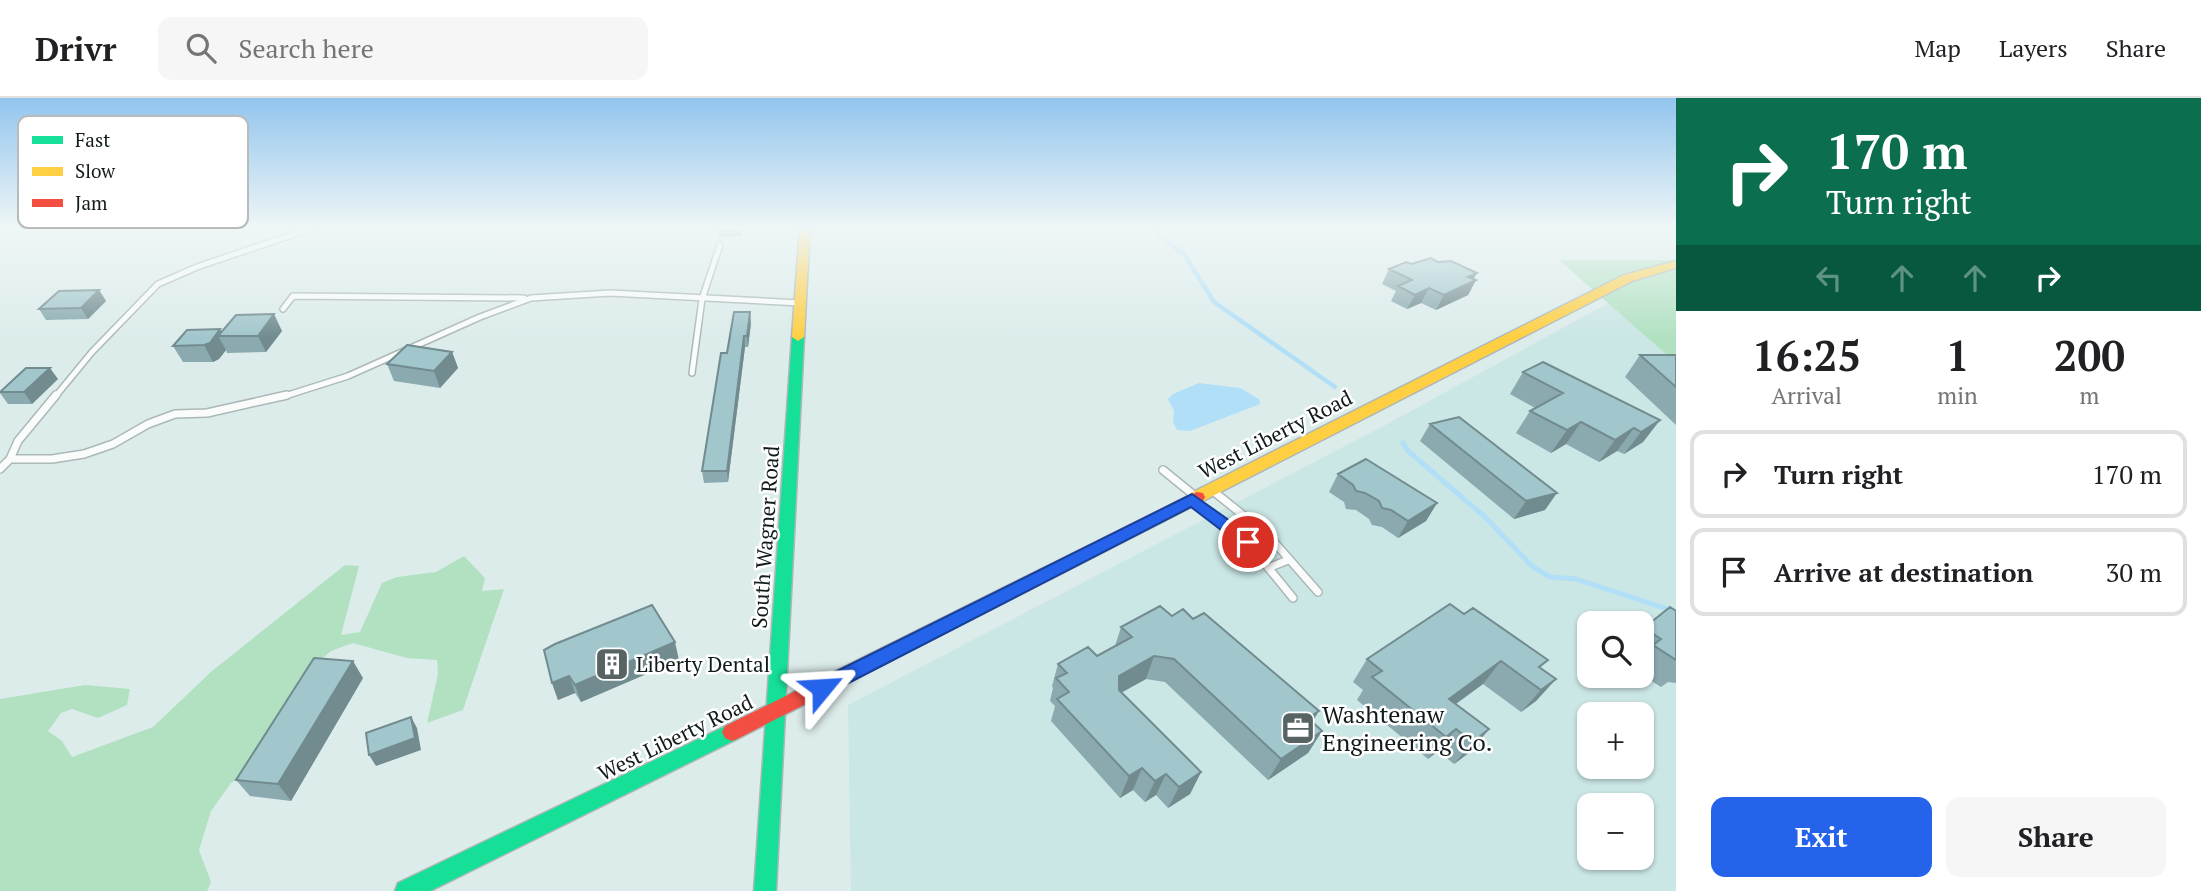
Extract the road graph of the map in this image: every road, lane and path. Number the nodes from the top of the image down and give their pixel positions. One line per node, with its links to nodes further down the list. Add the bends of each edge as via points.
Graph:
1 (206, 264): 10 (lane, via 158,284 92,352 18,441)
2 (714, 264): 6 (lane)
3 (803, 264): 7 (main road, South Wagner Road)
4 (1676, 264): 13 (main road, West Liberty Road, via 1628,278)
5 (531, 298): 6 (lane, via 610,293); 8 (lane, via 293,296); 10 (lane, via 348,376 282,397 175,414 84,454)
6 (702, 299): 7 (lane); 9 (lane)
7 (801, 303): 18 (main road, South Wagner Road)
8 (283, 309)
9 (692, 373)
10 (10, 458): 11 (lane)
11 (0, 469)
12 (1163, 470): 13 (lane)
13 (1200, 495): 14 (lane, via 1268,535); 15 (lane); 18 (main road, West Liberty Road)
14 (1288, 559): 15 (lane); 16 (lane)
15 (1268, 568): 17 (lane)
16 (1318, 592)
17 (1293, 598)
18 (776, 711): 19 (main road, West Liberty Road); 20 (main road, South Wagner Road)
19 (406, 891)
20 (765, 891)

